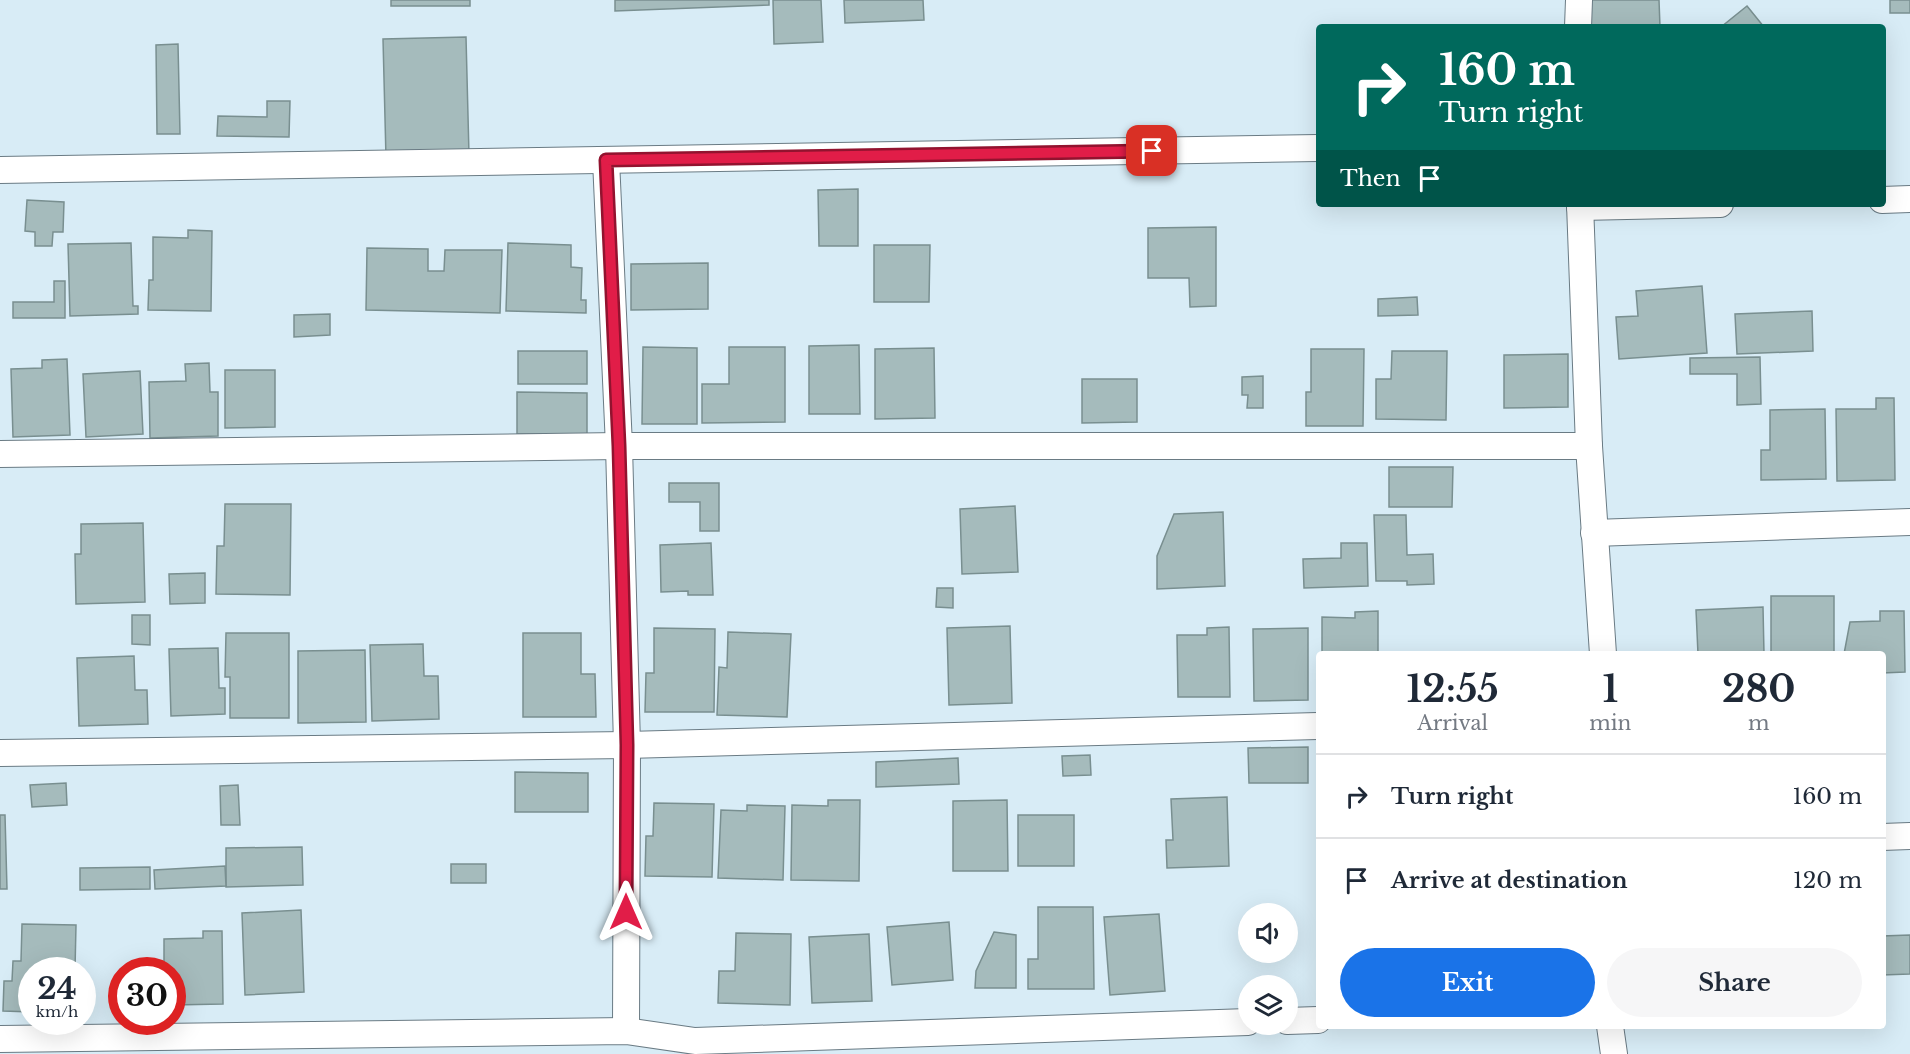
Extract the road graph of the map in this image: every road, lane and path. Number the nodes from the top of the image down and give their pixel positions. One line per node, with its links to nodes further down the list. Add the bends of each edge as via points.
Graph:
1 (1578, 0): 2 (street)
2 (1578, 24)
3 (1316, 148): 4 (street)
4 (606, 160): 5 (street); 9 (street)
5 (0, 170)
6 (1910, 199): 7 (street)
7 (1886, 200)
8 (1580, 207): 10 (street)
9 (619, 446): 10 (street); 11 (street); 16 (street)
10 (1589, 446): 13 (street)
11 (0, 453)
12 (1910, 522): 13 (street)
13 (1594, 533): 14 (street)
14 (1603, 651)
15 (1316, 726): 16 (street)
16 (627, 745): 17 (street); 24 (street)
17 (0, 753)
18 (1910, 836): 19 (street)
19 (1886, 837)
20 (1316, 1020): 21 (street)
21 (1298, 1021)
22 (1238, 1022): 26 (street)
23 (1610, 1029): 27 (street)
24 (626, 1031): 25 (street); 26 (street)
25 (0, 1039)
26 (695, 1047)
27 (1614, 1054)

